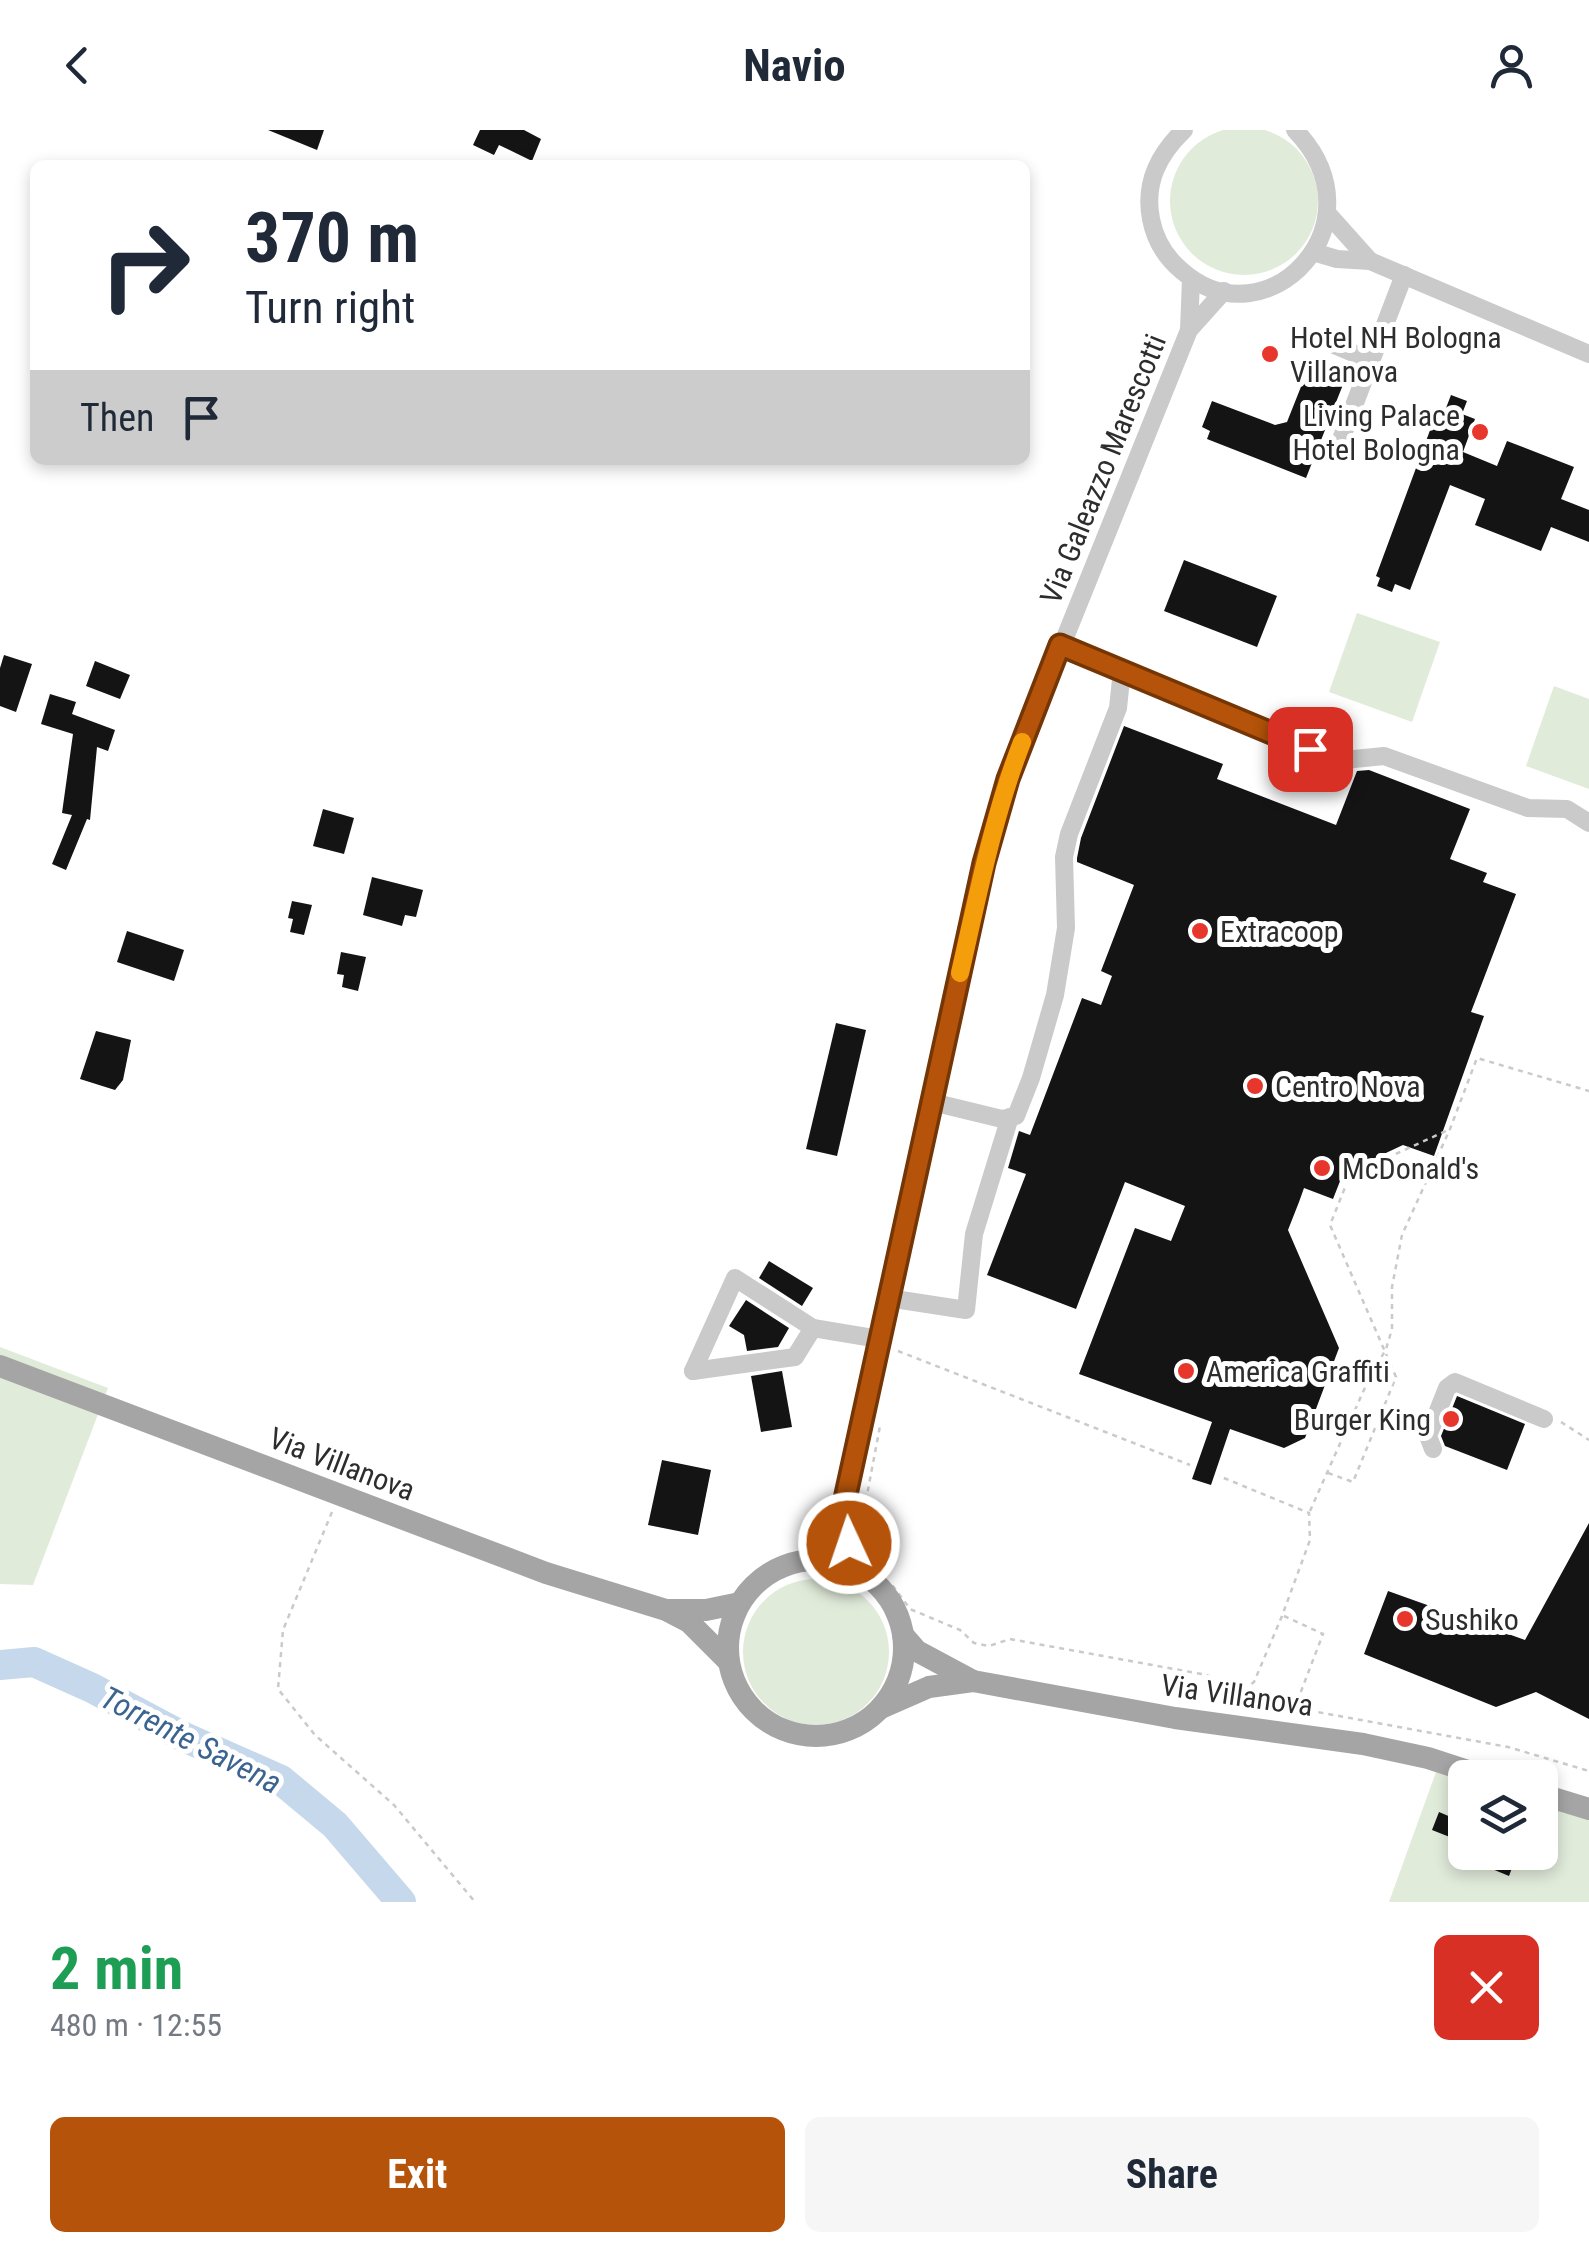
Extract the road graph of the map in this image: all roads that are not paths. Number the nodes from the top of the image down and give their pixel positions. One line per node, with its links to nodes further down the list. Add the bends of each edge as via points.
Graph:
1 (1184, 130): 7 (street, via 1152,174 1148,204 1168,260)
2 (1295, 130): 3 (street, via 1317,156 1328,184)
3 (1328, 214): 4 (street); 5 (street)
4 (1314, 252): 5 (street); 8 (street, via 1274,285)
5 (1370, 261): 6 (street)
6 (1404, 275): 11 (street); 12 (street)
7 (1191, 279): 8 (street); 9 (street, Via Galeazzo Marescotti)
8 (1224, 292): 9 (street, Via Galeazzo Marescotti)
9 (1189, 330): 14 (street, Via Galeazzo Marescotti)
10 (1322, 340): 12 (street)
11 (1589, 354)
12 (1370, 360): 13 (street)
13 (1335, 455)
14 (1060, 645): 15 (street); 17 (street, Via Galeazzo Marescotti, via 984,863)
15 (1122, 670): 16 (street, via 1310,749 1344,760 1384,756 1528,808 1566,808); 18 (street, via 1118,708 1064,857 1066,928 1056,995 1032,1078)
16 (1589, 823)
17 (932, 1102): 18 (street); 19 (street, Via Galeazzo Marescotti)
18 (1010, 1117): 19 (street, via 974,1234 966,1310)
19 (888, 1298): 21 (street, Via Galeazzo Marescotti)
20 (813, 1328): 20 (street, via 795,1356 693,1372 735,1278); 21 (street)
21 (880, 1338): 25 (street, Via Galeazzo Marescotti)
22 (0, 1366): 29 (main road, Via Villanova, via 546,1573)
23 (1544, 1419): 24 (street, via 1455,1382 1428,1436)
24 (1433, 1449)
25 (845, 1499): 26 (street, Via Galeazzo Marescotti, via 820,1549); 27 (street, Via Galeazzo Marescotti, via 849,1543)
26 (806, 1560): 27 (main road); 28 (main road, via 769,1572)
27 (868, 1572): 30 (main road, via 895,1610)
28 (740, 1603): 29 (main road, Via Villanova); 31 (main road)
29 (666, 1610): 31 (main road, Via Villanova, via 689,1622)
30 (903, 1635): 32 (main road, Via Villanova, via 934,1662); 33 (main road, via 900,1674)
31 (728, 1661): 33 (main road, via 749,1706 790,1733 839,1734)
32 (974, 1681): 33 (main road, Via Villanova, via 930,1687); 34 (main road, Via Villanova, via 1363,1744)
33 (881, 1708)
34 (1448, 1765)
35 (1558, 1800): 36 (main road)
36 (1589, 1810)

